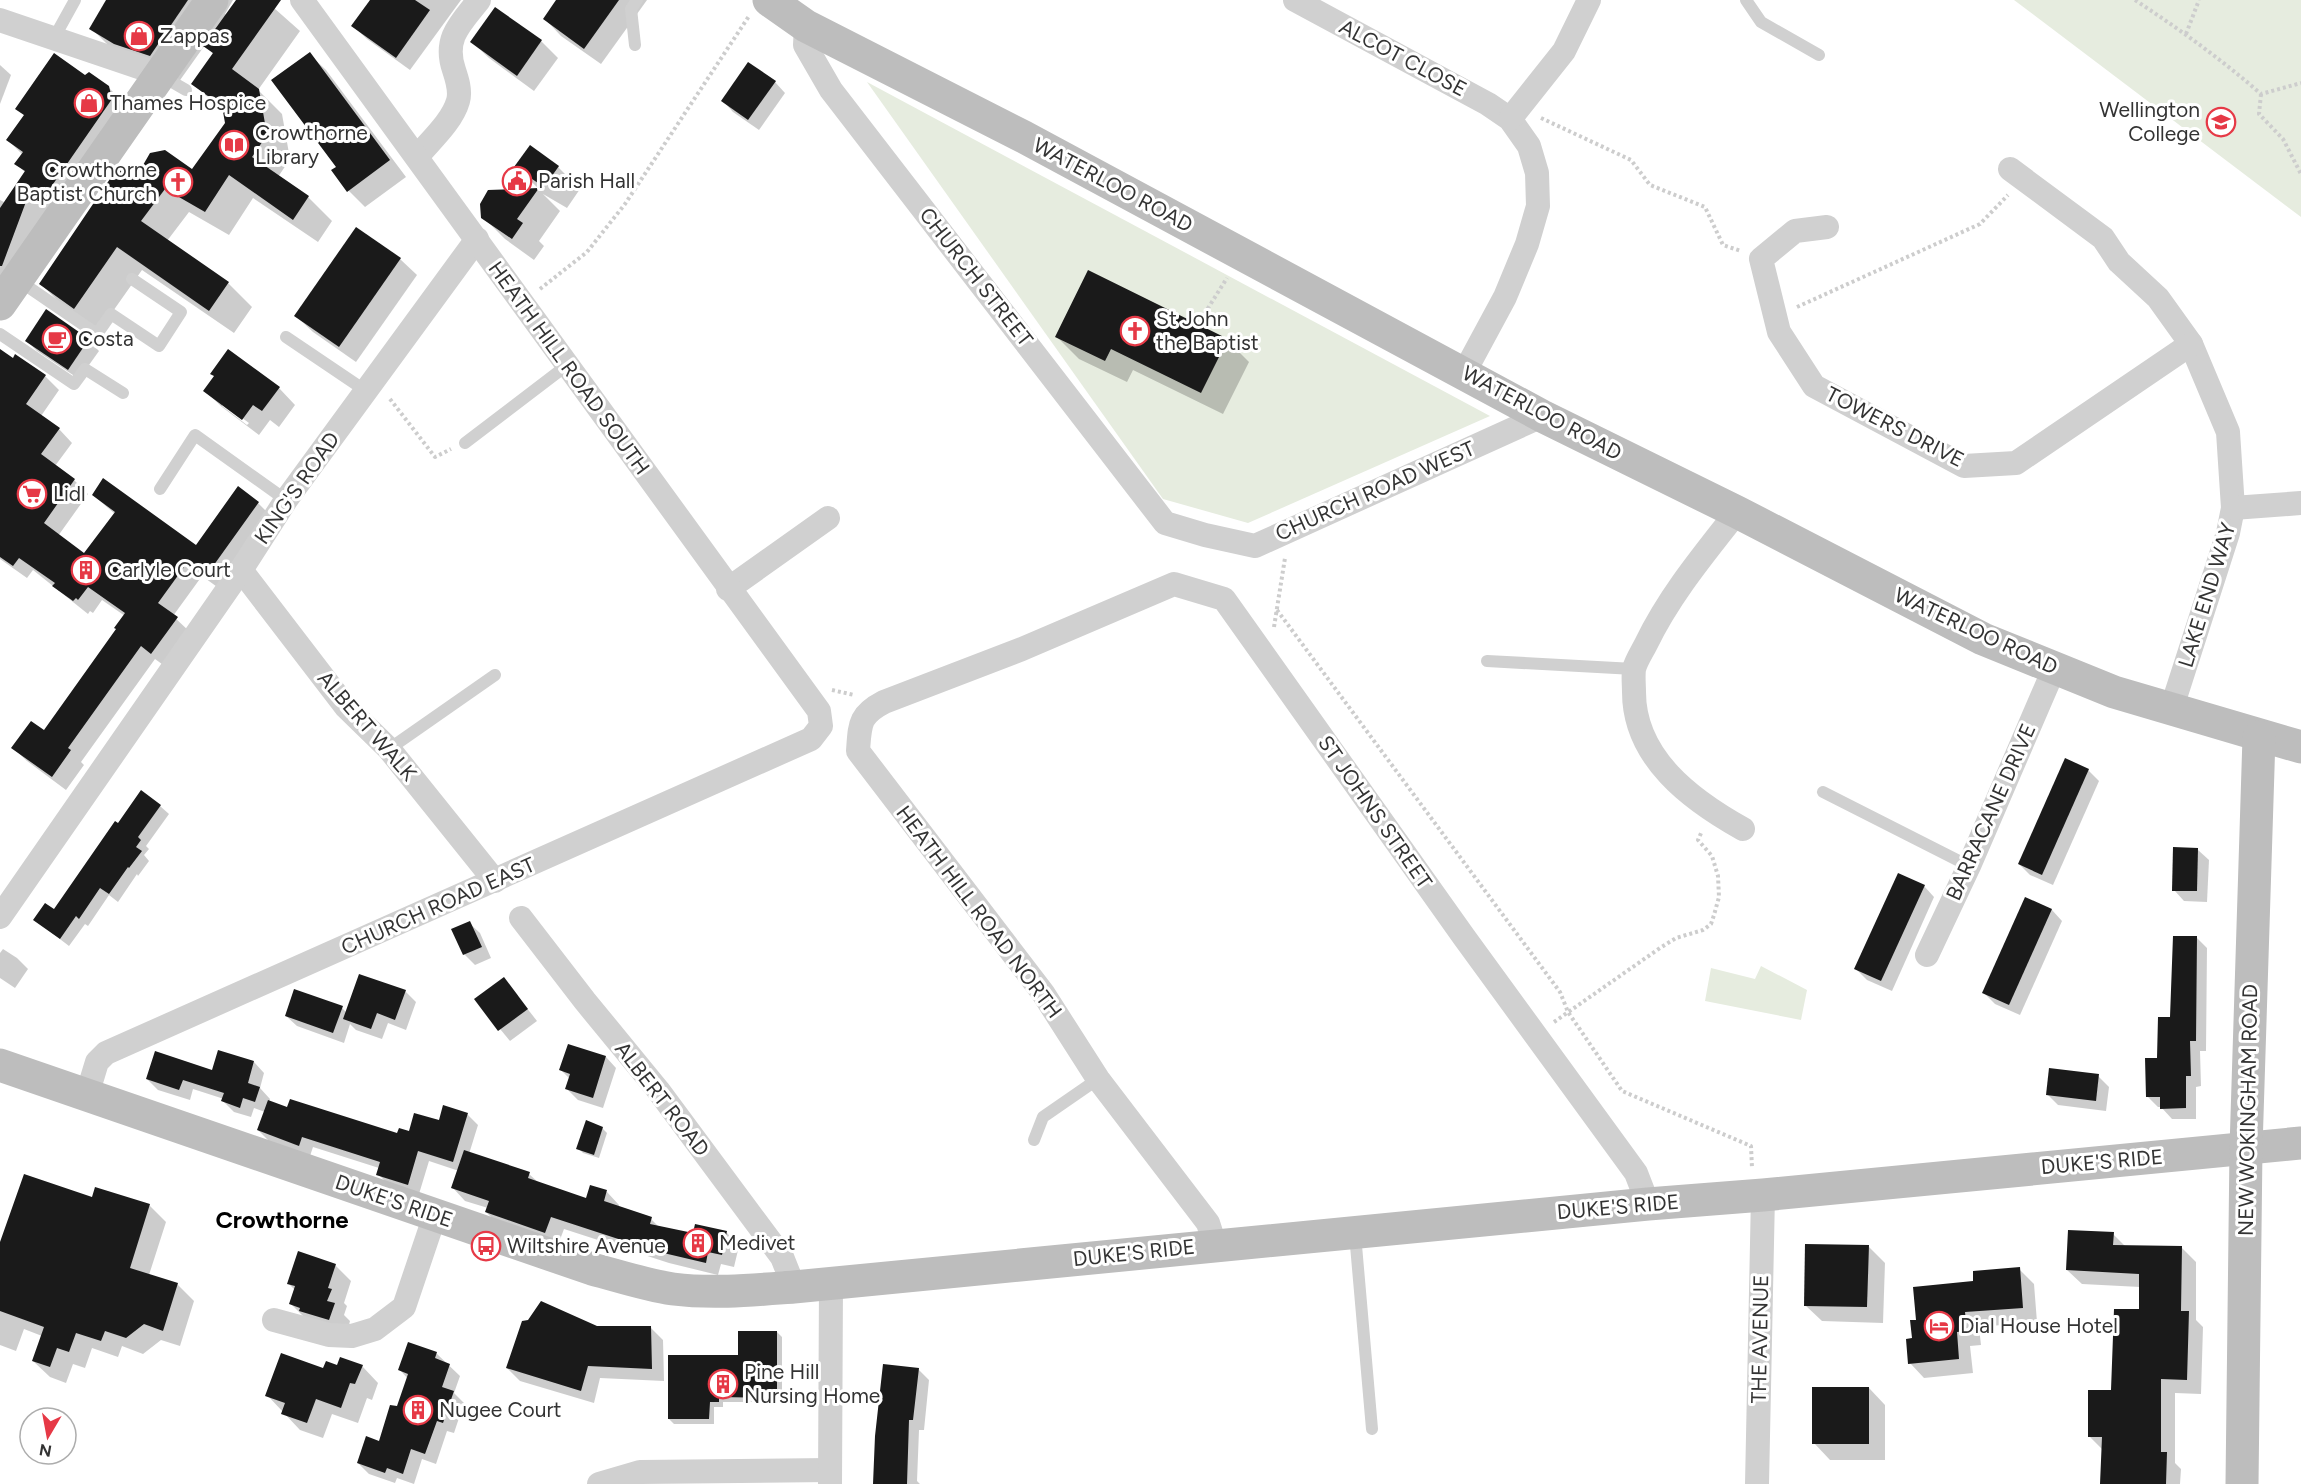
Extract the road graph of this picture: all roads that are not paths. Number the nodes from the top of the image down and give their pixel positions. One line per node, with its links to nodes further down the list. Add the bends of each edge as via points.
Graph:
1 (75, 0): 12 (lane)
2 (212, 0): 15 (street)
3 (302, 0): 17 (street, HEATH HILL ROAD SOUTH)
4 (479, 0): 17 (street, via 453,33 450,58 459,100 453,114)
5 (637, 0): 13 (lane, via 631,9)
6 (1295, 0): 16 (street, ALCOT CLOSE)
7 (1589, 0): 16 (street, via 1564,51)
8 (1746, 0): 14 (lane, via 1761,22)
9 (761, 5): 11 (street)
10 (0, 20): 12 (street)
11 (806, 26): 27 (street, WATERLOO ROAD, via 1024,137); 38 (street, CHURCH STREET, via 805,45 831,90 1165,523)
12 (54, 38): 15 (street)
13 (635, 45)
14 (1819, 55)
15 (173, 82): 22 (street)
16 (1514, 113): 27 (street, ALCOT CLOSE, via 1537,173 1538,206 1505,297)
17 (417, 157): 20 (street, HEATH HILL ROAD SOUTH)
18 (2017, 174): 25 (street, LAKE END WAY, via 2103,238 2119,262 2158,298)
19 (1827, 226): 25 (street, TOWERS DRIVE, via 1795,231 1761,259 1779,332 1814,386 1964,466 2016,464)
20 (477, 239): 26 (street, HEATH HILL ROAD SOUTH); 28 (street, KING'S ROAD)
21 (132, 279): 22 (lane, via 181,312 159,346 111,314 98,334)
22 (8, 292)
23 (0, 334): 29 (lane, via 74,384 85,369)
24 (286, 337): 28 (lane)
25 (2191, 344): 35 (street, LAKE END WAY, via 2228,432)
26 (566, 366): 31 (lane); 40 (street, HEATH HILL ROAD SOUTH)
27 (1464, 373): 30 (street, WATERLOO ROAD)
28 (370, 385): 33 (street, KING'S ROAD)
29 (123, 393)
30 (1542, 416): 36 (street, WATERLOO ROAD); 38 (street, CHURCH ROAD WEST, via 1255,546)
31 (465, 443)
32 (159, 489): 33 (lane, via 195,435)
33 (286, 500): 39 (street, KING'S ROAD)
34 (2301, 503): 35 (street)
35 (2233, 508): 46 (street, LAKE END WAY)
36 (1737, 512): 43 (street, via 1686,577 1653,629); 44 (street, WATERLOO ROAD, via 1983,639)
37 (828, 518): 40 (street)
38 (1206, 536)
39 (241, 570): 50 (street, ALBERT WALK, via 346,707); 55 (street, KING'S ROAD)
40 (728, 589): 48 (street, HEATH HILL ROAD SOUTH, via 819,711 821,726)
41 (1022, 650): 59 (street, HEATH HILL ROAD NORTH, via 867,711 860,728 858,751 1043,993); 65 (street, ST JOHNS STREET, via 1174,584 1224,599 1636,1173)
42 (1487, 661): 43 (lane)
43 (1634, 669): 52 (street, via 1634,711 1650,750 1680,787)
44 (2054, 669): 46 (street, WATERLOO ROAD); 53 (street, BARRACANE DRIVE)
45 (495, 675): 50 (lane)
46 (2171, 710): 47 (street, WATERLOO ROAD)
47 (2259, 737): 49 (street, WATERLOO ROAD); 63 (street, NEW WOKINGHAM ROAD)
48 (811, 739): 54 (street, CHURCH ROAD EAST)
49 (2301, 747)
50 (389, 749): 54 (street, ALBERT WALK)
51 (1823, 792): 53 (lane)
52 (1743, 829)
53 (1969, 866): 57 (street, BARRACANE DRIVE)
54 (495, 881): 60 (street, CHURCH ROAD EAST, via 106,1053 97,1062)
55 (0, 917)
56 (520, 918): 70 (street, ALBERT ROAD, via 658,1090 782,1257)
57 (1927, 955)
58 (0, 1065): 60 (street, DUKE'S RIDE)
59 (1098, 1079): 61 (lane, via 1043,1117); 68 (street, HEATH HILL ROAD NORTH, via 1208,1223)
60 (87, 1095): 66 (street, DUKE'S RIDE)
61 (1034, 1140)
62 (2301, 1143): 63 (street, DUKE'S RIDE)
63 (2246, 1148): 64 (street, DUKE'S RIDE); 76 (street, NEW WOKINGHAM ROAD)
64 (1759, 1195): 65 (street, DUKE'S RIDE); 75 (street, THE AVENUE)
65 (1648, 1204): 67 (street, DUKE'S RIDE)
66 (435, 1215): 70 (street, DUKE'S RIDE, via 592,1269 673,1289); 71 (street, via 404,1307 375,1329 352,1336 329,1335)
67 (1355, 1232): 68 (street, DUKE'S RIDE); 72 (lane)
68 (1215, 1245): 69 (street, DUKE'S RIDE)
69 (831, 1282): 70 (street, DUKE'S RIDE); 73 (street)
70 (794, 1287)
71 (274, 1320)
72 (1372, 1429)
73 (830, 1477): 74 (street, via 640,1472)
74 (599, 1484)
75 (1757, 1484)
76 (2242, 1484)

